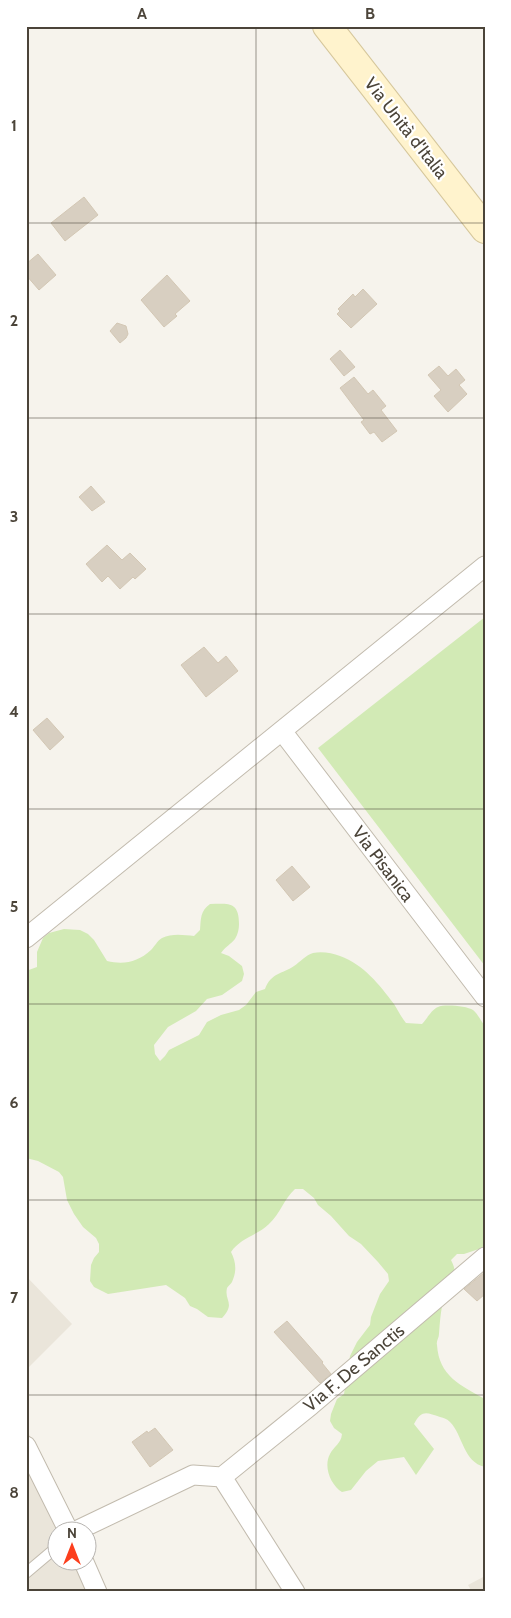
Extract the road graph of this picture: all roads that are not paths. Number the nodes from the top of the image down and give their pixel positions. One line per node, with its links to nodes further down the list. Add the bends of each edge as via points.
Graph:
1 (327, 26): 2 (main road, Via Unità d'Italia)
2 (485, 229)
3 (485, 566): 4 (street)
4 (282, 731): 5 (street); 6 (street, Via Pisanica)
5 (26, 938)
6 (485, 996)
7 (485, 1257): 9 (street, Via F. De Sanctis)
8 (26, 1446): 10 (street)
9 (222, 1478): 11 (street, via 193,1475); 16 (street)
10 (63, 1520)
11 (98, 1520)
12 (48, 1554): 14 (lane)
13 (87, 1570): 15 (street)
14 (26, 1573)
15 (97, 1592)
16 (295, 1592)

